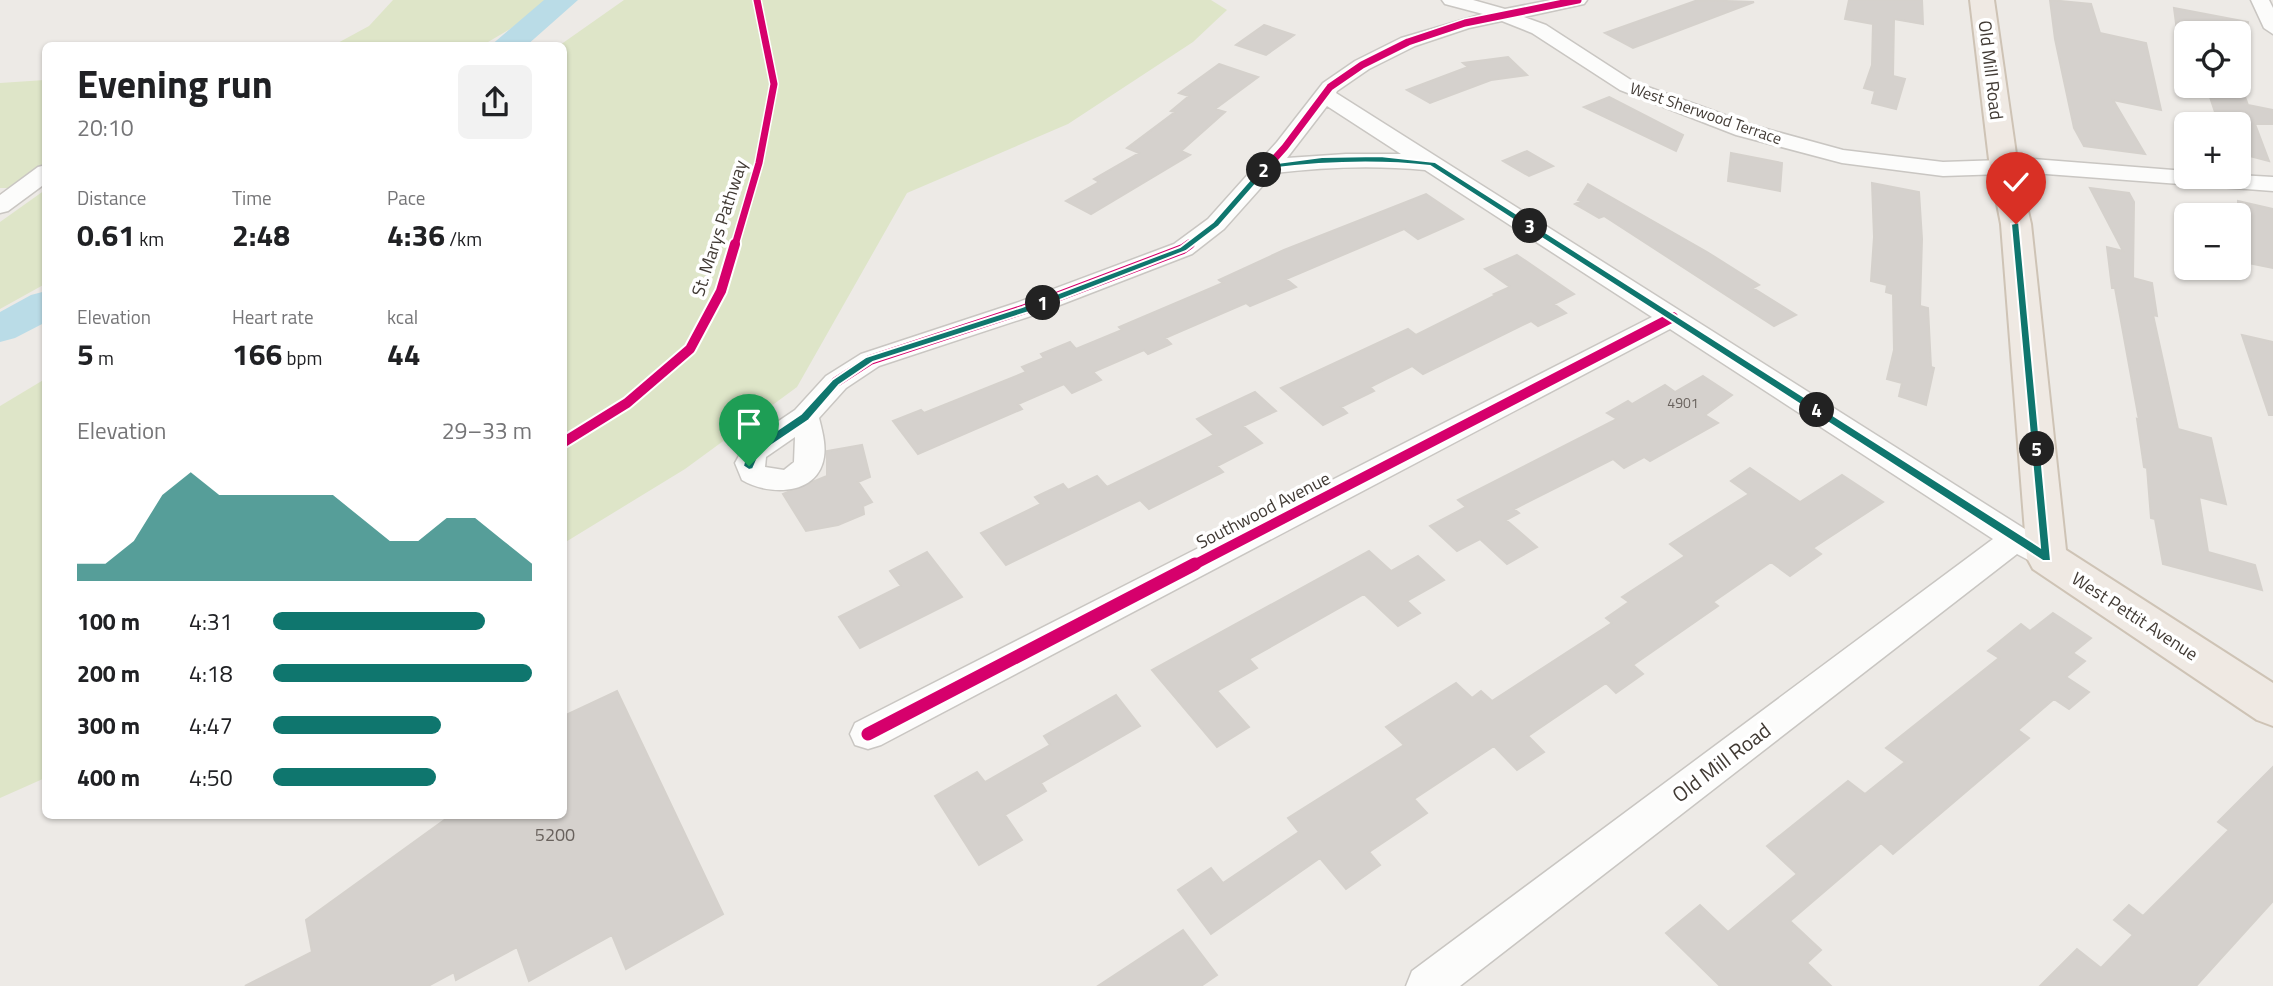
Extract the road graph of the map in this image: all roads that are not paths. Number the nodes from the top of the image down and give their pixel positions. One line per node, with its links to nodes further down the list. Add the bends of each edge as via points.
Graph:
1 (1451, 0): 5 (street, West Sherwood Terrace)
2 (1578, 0): 5 (street)
3 (1982, 0): 10 (main road, Old Mill Road)
4 (2260, 0): 6 (street)
5 (1503, 14): 7 (street, via 1408,42 1362,65); 10 (street, West Sherwood Terrace, via 1539,29 1628,86 1744,130 1842,156 1943,169)
6 (2273, 28)
7 (1324, 95): 8 (street, West Pettit Avenue); 9 (street)
8 (1432, 164): 9 (street, via 1380,158 1322,159); 14 (street, West Pettit Avenue)
9 (1266, 167): 15 (street, via 1216,224 1183,249 1025,309 870,360 835,382)
10 (2004, 168): 12 (street, West Sherwood Terrace, via 2033,166); 16 (main road, Old Mill Road, via 2016,224)
11 (42, 176): 13 (street)
12 (2273, 184)
13 (0, 206)
14 (1673, 317): 16 (street, West Pettit Avenue); 18 (street, Southwood Avenue)
15 (805, 417)
16 (2031, 548): 17 (main road, West Pettit Avenue); 19 (street, Old Mill Road)
17 (2273, 707)
18 (868, 734)
19 (1427, 986)

